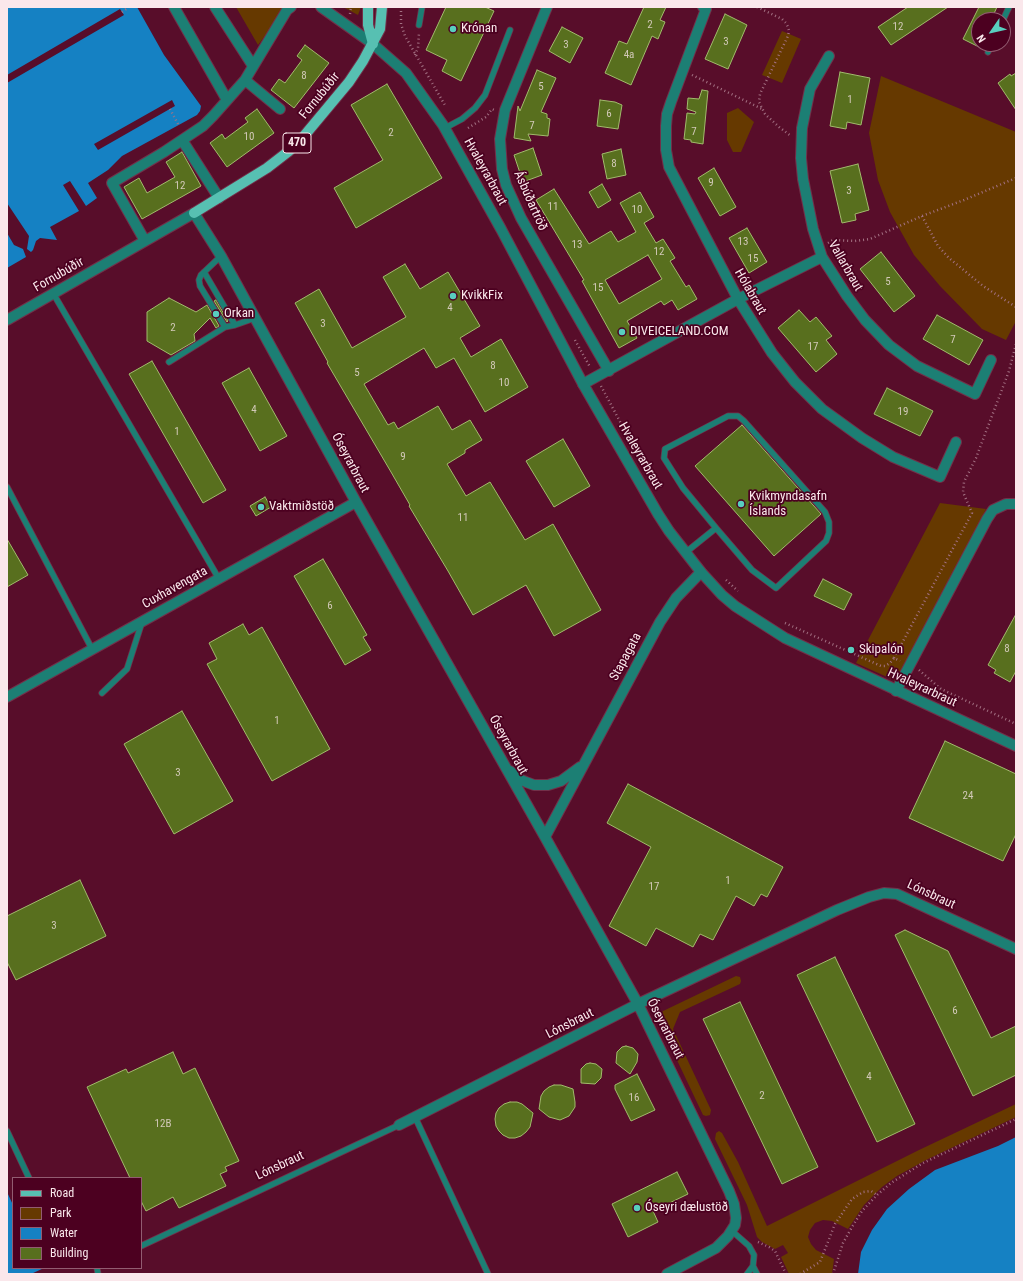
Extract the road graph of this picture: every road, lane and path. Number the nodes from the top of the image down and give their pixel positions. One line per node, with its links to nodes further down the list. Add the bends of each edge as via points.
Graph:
1 (129, 7): 13 (path)
2 (174, 7): 22 (street)
3 (215, 7): 19 (street)
4 (291, 7): 19 (street)
5 (321, 7): 16 (street)
6 (368, 7): 16 (main road, via 368,25)
7 (382, 7): 16 (main road, Fornubúðir / 470, via 380,29)
8 (401, 7): 17 (path, via 402,30)
9 (422, 7): 14 (lane)
10 (547, 7): 26 (street, Ásbúðartröð)
11 (756, 7): 23 (path, via 782,19 789,31 760,94 759,102)
12 (705, 8): 20 (street, Hólabraut)
13 (122, 12)
14 (420, 25): 17 (path)
15 (510, 30): 27 (lane, via 485,95 475,108)
16 (373, 44): 29 (street, Hvaleyrarbraut, via 406,72); 33 (main road, Fornubúðir / 470, via 349,82 304,136 267,168)
17 (415, 55): 27 (path)
18 (829, 56): 31 (street, Vallarbraut, via 810,89 803,118)
19 (253, 66): 21 (street)
20 (683, 70): 23 (path); 41 (street, Hólabraut, via 671,102 666,126 669,167)
21 (245, 80): 22 (street); 25 (street, Fornubúðir)
22 (227, 100): 30 (street, via 204,126)
23 (762, 108): 31 (path)
24 (170, 109): 28 (path)
25 (280, 109)
26 (505, 110): 27 (path, via 492,109 486,117 460,132); 51 (street, Ásbúðartröð, via 500,139 506,185 531,236)
27 (455, 122): 29 (lane)
28 (178, 124)
29 (445, 128): 53 (street, Hvaleyrarbraut)
30 (182, 140): 33 (street); 36 (street, via 112,183)
31 (801, 148): 37 (street, Vallarbraut, via 806,199)
32 (1016, 178): 35 (path)
33 (219, 198): 34 (main road, Fornubúðir / 470)
34 (194, 213): 36 (street, Fornubúðir); 38 (street, Óseyrarbraut)
35 (922, 216): 37 (path, via 870,239 832,240); 42 (path, via 936,242 949,258 983,286)
36 (145, 241): 40 (street, Fornubúðir)
37 (820, 253): 41 (street); 49 (street, Vallarbraut, via 847,296 868,323 896,350 922,368 975,394)
38 (221, 256): 39 (lane); 43 (street, Óseyrarbraut)
39 (204, 272): 45 (lane); 46 (lane, via 199,280 200,286)
40 (53, 293): 44 (street, Fornubúðir); 63 (lane)
41 (738, 299): 51 (street); 55 (street, Hólabraut, via 772,353 799,387 822,409 862,438 898,460 940,477)
42 (1016, 307)
43 (255, 318): 45 (lane); 57 (street, Óseyrarbraut)
44 (7, 320)
45 (235, 325): 46 (lane)
46 (225, 327): 50 (lane)
47 (574, 340): 52 (path)
48 (1016, 344): 68 (path, via 1009,371 964,482 963,492 972,513)
49 (991, 360)
50 (169, 362)
51 (609, 371): 52 (street)
52 (596, 378): 53 (street); 54 (path)
53 (584, 384): 60 (street, Hvaleyrarbraut, via 658,514)
54 (626, 431)
55 (956, 442)
56 (7, 487): 67 (lane)
57 (356, 502): 63 (street, Cuxhavengata); 76 (street, Óseyrarbraut)
58 (1016, 504): 69 (street, via 1006,504 993,510 987,519)
59 (716, 528): 59 (lane, via 752,570 776,588 826,541 829,533 829,522 825,512 738,416 728,416 666,449 664,458 683,488); 60 (lane)
60 (685, 553): 61 (street, Hvaleyrarbraut)
61 (701, 572): 70 (street, Hvaleyrarbraut, via 735,606 785,638); 75 (street, Stapagata, via 676,598 660,622)
62 (724, 578): 64 (path)
63 (219, 579): 65 (street, Cuxhavengata)
64 (739, 592)
65 (142, 621): 67 (street, Cuxhavengata); 71 (lane, via 127,669)
66 (783, 622): 68 (path, via 881,666 890,663)
67 (92, 649): 72 (street, Cuxhavengata)
68 (894, 658): 69 (path)
69 (909, 665): 70 (street); 73 (path, via 922,671 941,689)
70 (896, 691): 74 (street, Hvaleyrarbraut)
71 (102, 693)
72 (7, 697)
73 (1016, 724)
74 (1016, 746)
75 (585, 763): 76 (street, Stapagata, via 566,779 548,785 526,782); 77 (street, Stapagata)
76 (505, 765): 77 (street, Óseyrarbraut)
77 (545, 837): 79 (street, Óseyrarbraut)
78 (1016, 949): 79 (street, Lónsbraut, via 897,894 884,893 837,910)
79 (638, 1004): 80 (street, Lónsbraut); 86 (street, Óseyrarbraut, via 729,1191 736,1218)
80 (415, 1116): 82 (street, Lónsbraut); 90 (lane)
81 (1016, 1120): 85 (path, via 923,1163 896,1179)
82 (399, 1124): 88 (lane, Lónsbraut)
83 (7, 1131): 84 (lane)
84 (29, 1177)
85 (877, 1195): 95 (path, via 871,1191 852,1198 835,1224 820,1262); 96 (path, via 862,1211 843,1243)
86 (732, 1231): 89 (lane, via 749,1246 754,1255); 91 (street, via 716,1248)
87 (757, 1241): 94 (path, via 775,1251)
88 (142, 1246)
89 (753, 1266): 92 (lane); 93 (lane)
90 (488, 1274)
91 (667, 1274)
92 (747, 1274)
93 (757, 1274)
94 (786, 1274)
95 (800, 1274)
96 (834, 1274)

